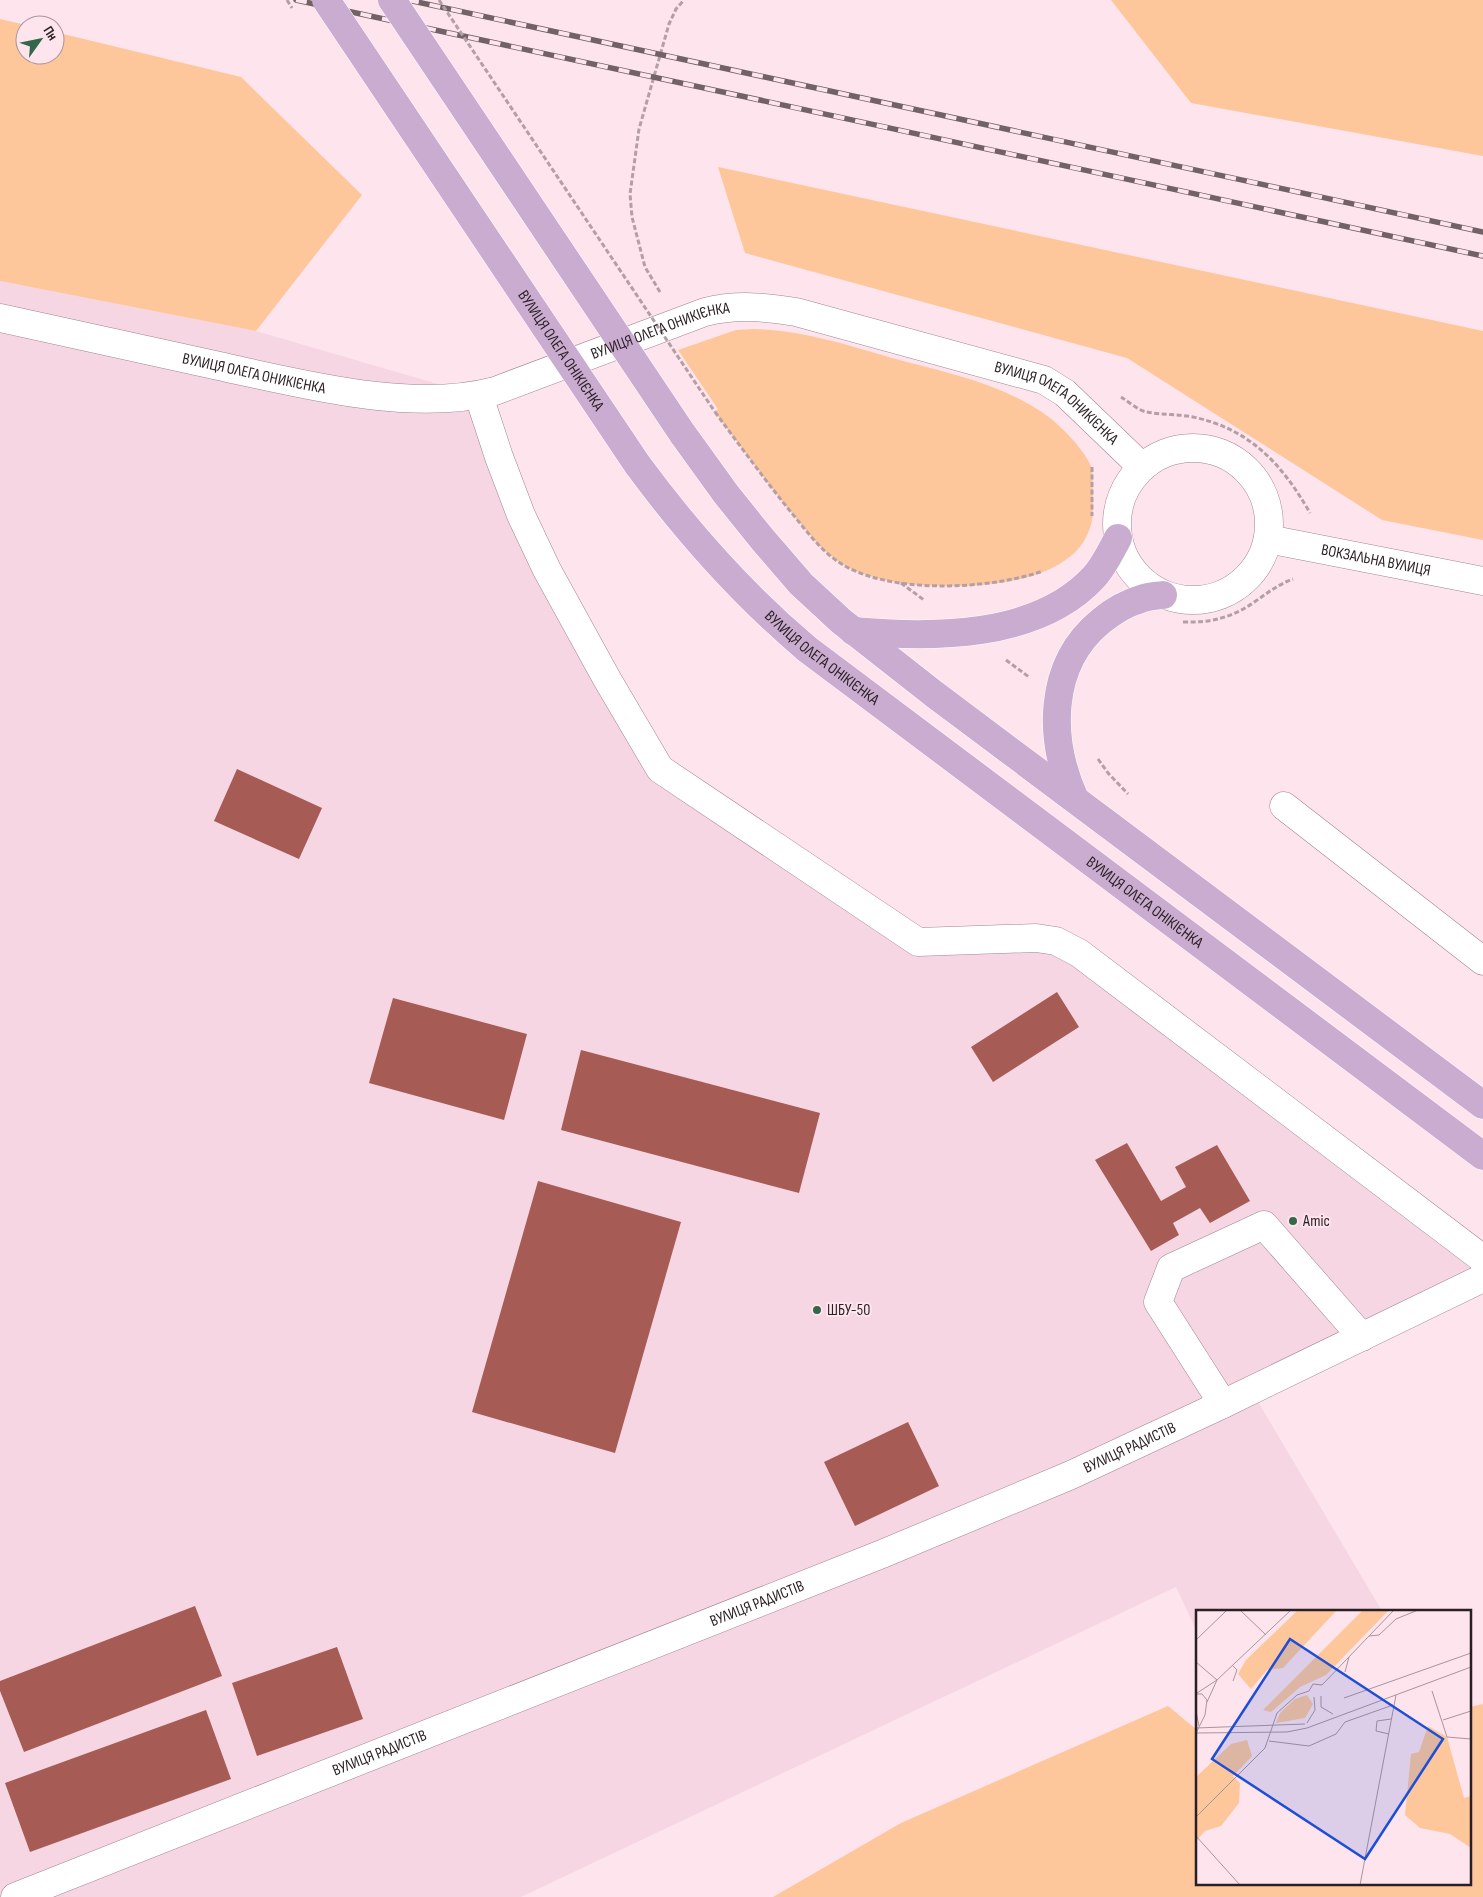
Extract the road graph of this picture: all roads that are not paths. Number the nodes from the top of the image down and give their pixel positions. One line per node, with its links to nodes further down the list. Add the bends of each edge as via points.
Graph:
1 (326, 0): 15 (main road, ВУЛИЦЯ ОЛЕГА ОНІКІЄНКА, bridge, via 636,464 717,564 767,614 807,648)
2 (392, 0): 10 (main road, bridge, via 726,494 801,584)
3 (0, 318): 4 (street, ВУЛИЦЯ ОЛЕГА ОНИКІЄНКА, via 320,388 424,399)
4 (479, 396): 5 (street, ВУЛИЦЯ ОЛЕГА ОНИКІЄНКА, via 688,317 720,308 756,306 796,312 1044,380 1065,394); 16 (street, via 521,514 547,570 660,769 918,942 1019,937 1047,939 1066,945)
5 (1142, 467): 6 (street, via 1121,499); 7 (street, via 1152,459 1176,450 1202,448 1226,455 1247,470 1262,491 1269,514)
6 (1118, 538): 9 (street, via 1134,572); 10 (main road, via 1095,576 1075,593 1057,606 1016,622 954,633)
7 (1268, 539): 8 (street, ВОКЗАЛЬНА ВУЛИЦЯ); 9 (street, via 1253,572 1223,595 1200,600)
8 (1483, 581)
9 (1163, 595): 11 (main road, via 1141,599 1106,617 1090,630 1069,661 1062,680 1057,721 1063,766)
10 (853, 631): 11 (main road)
11 (1076, 799): 14 (main road)
12 (1284, 806): 13 (street)
13 (1483, 961)
14 (1483, 1106)
15 (1483, 1156)
16 (1483, 1259)
17 (1483, 1278): 18 (street, ВУЛИЦЯ РАДИСТІВ)
18 (1362, 1337): 19 (street, ВУЛИЦЯ РАДИСТІВ); 19 (street, via 1264,1225 1170,1268 1158,1302)
19 (1223, 1404): 20 (street, ВУЛИЦЯ РАДИСТІВ, via 1072,1474 882,1554)
20 (15, 1897)

